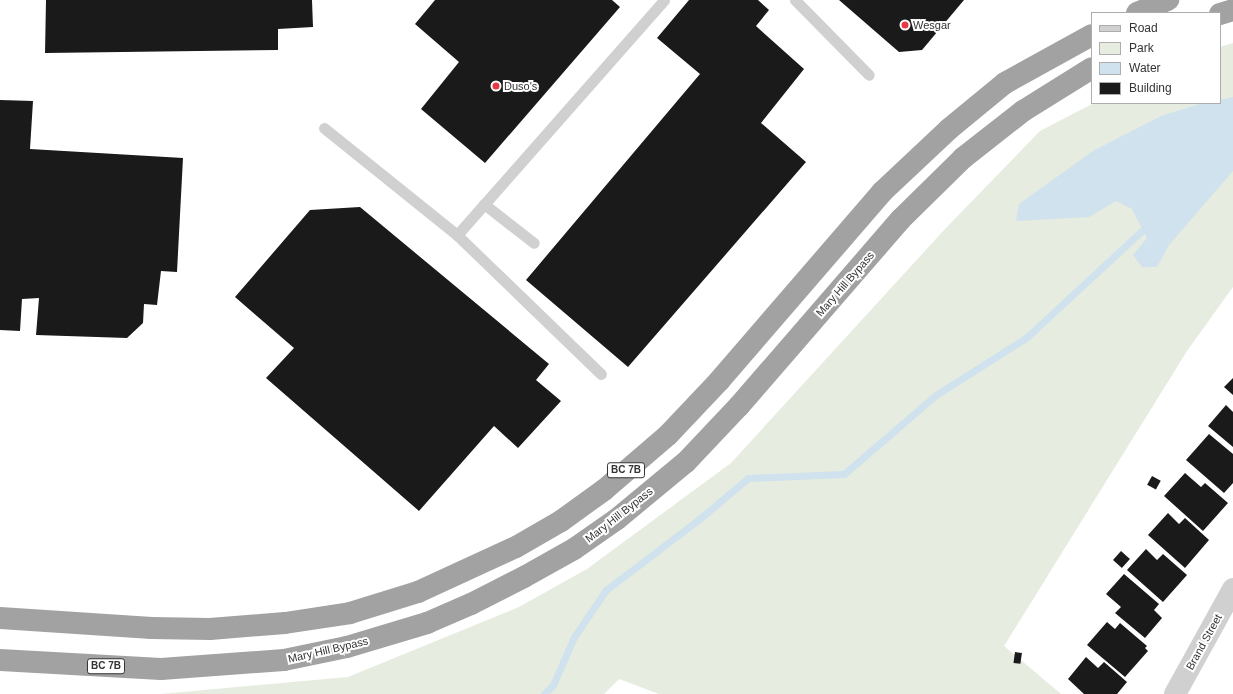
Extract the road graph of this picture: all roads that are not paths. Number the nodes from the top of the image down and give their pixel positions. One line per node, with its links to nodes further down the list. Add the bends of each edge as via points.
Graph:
1 (664, 0): 11 (lane)
2 (795, 0): 9 (lane)
3 (1168, 0): 5 (highway)
4 (1233, 10): 6 (highway)
5 (1139, 12)
6 (1221, 14)
7 (1091, 36): 16 (highway, BC 7B, via 1005,83 949,129 882,192 719,381 668,435 604,490 561,521 516,547 418,592 350,613 285,623 210,629 152,628)
8 (1091, 69): 17 (highway, Mary Hill Bypass / BC 7B, via 1023,111 963,158 901,219 739,406 686,462 616,519 574,549 524,577 426,623 347,647 284,660 161,669)
9 (868, 75)
10 (324, 128): 12 (lane)
11 (484, 204): 12 (lane); 13 (lane)
12 (457, 235): 14 (lane)
13 (534, 243)
14 (601, 374)
15 (1233, 589): 18 (street, Brand Street)
16 (0, 618)
17 (0, 660)
18 (1175, 694)

